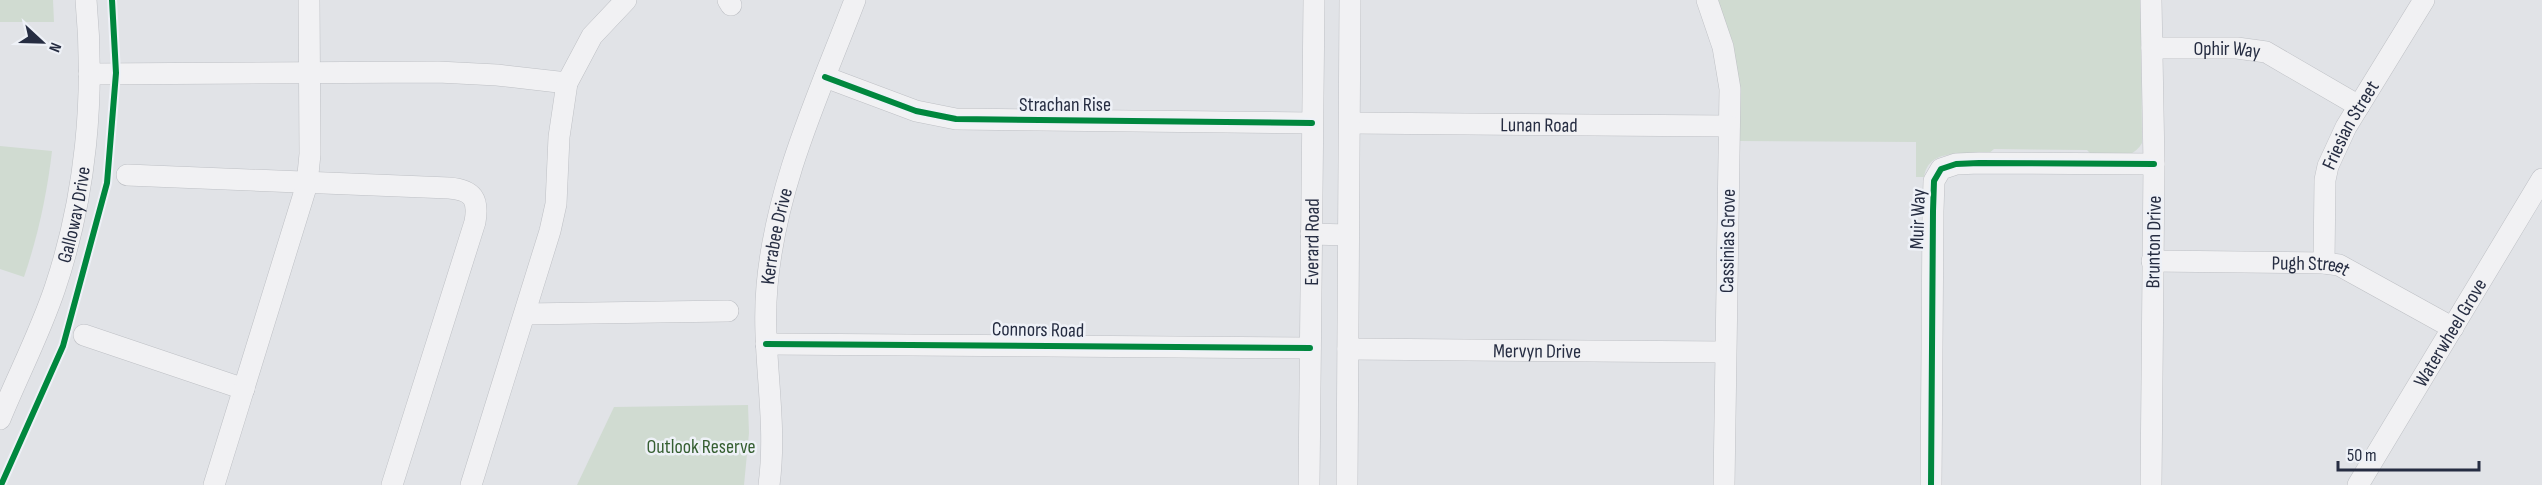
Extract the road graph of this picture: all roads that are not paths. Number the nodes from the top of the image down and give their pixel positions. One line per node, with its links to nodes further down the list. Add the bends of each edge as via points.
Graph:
1 (86, 0): 11 (street, Galloway Drive)
2 (309, 0): 12 (street)
3 (626, 0): 14 (street, via 592,36)
4 (855, 0): 13 (street, Kerrabee Drive)
5 (1314, 0): 16 (street, Everard Road)
6 (1350, 0): 17 (street, Everard Road)
7 (1707, 0): 18 (street, Cassinias Grove, via 1728,66)
8 (2151, 0): 10 (street, Brunton Drive)
9 (2424, 0): 15 (street, Friesian Street)
10 (2152, 48): 15 (street, Ophir Way, via 2266,52); 19 (street, Brunton Drive)
11 (89, 74): 12 (street); 36 (street, Galloway Drive, via 82,178 66,253)
12 (310, 74): 14 (street, via 438,72); 22 (street)
13 (825, 77): 16 (street, Strachan Rise, via 916,111 956,119); 31 (street, Kerrabee Drive, via 794,154 775,229 767,286)
14 (567, 83): 28 (street, via 559,137 556,204)
15 (2359, 106): 26 (street, Friesian Street, via 2328,166)
16 (1312, 123): 23 (street, Everard Road)
17 (1350, 123): 18 (street, Lunan Road); 24 (street, Everard Road)
18 (1728, 126): 34 (street, Cassinias Grove)
19 (2154, 164): 25 (street, Brunton Drive); 44 (street, Muir Way, via 1979,163 1941,169 1934,181 1933,211)
20 (127, 175): 22 (street)
21 (2542, 179): 29 (street, Waterwheel Grove)
22 (307, 184): 35 (street); 38 (street, via 460,189 470,193 477,205 475,222)
23 (1311, 234): 24 (street); 32 (street, Everard Road)
24 (1348, 235): 33 (street, Everard Road)
25 (2152, 261): 26 (street, Pugh Street); 45 (street, Brunton Drive)
26 (2324, 263): 29 (street, Pugh Street, via 2353,271)
27 (728, 311): 28 (street)
28 (525, 314): 39 (street)
29 (2453, 328): 46 (street, Waterwheel Grove)
30 (84, 335): 35 (street)
31 (766, 344): 32 (street, Connors Road); 40 (street, Kerrabee Drive, via 773,429)
32 (1310, 348): 41 (street, Everard Road)
33 (1348, 349): 34 (street, Mervyn Drive); 42 (street, Everard Road)
34 (1725, 352): 43 (street, Cassinias Grove)
35 (244, 389): 37 (street)
36 (0, 419)
37 (214, 485)
38 (392, 485)
39 (471, 485)
40 (769, 485)
41 (1309, 485)
42 (1347, 485)
43 (1724, 485)
44 (1931, 485)
45 (2151, 485)
46 (2358, 485)

